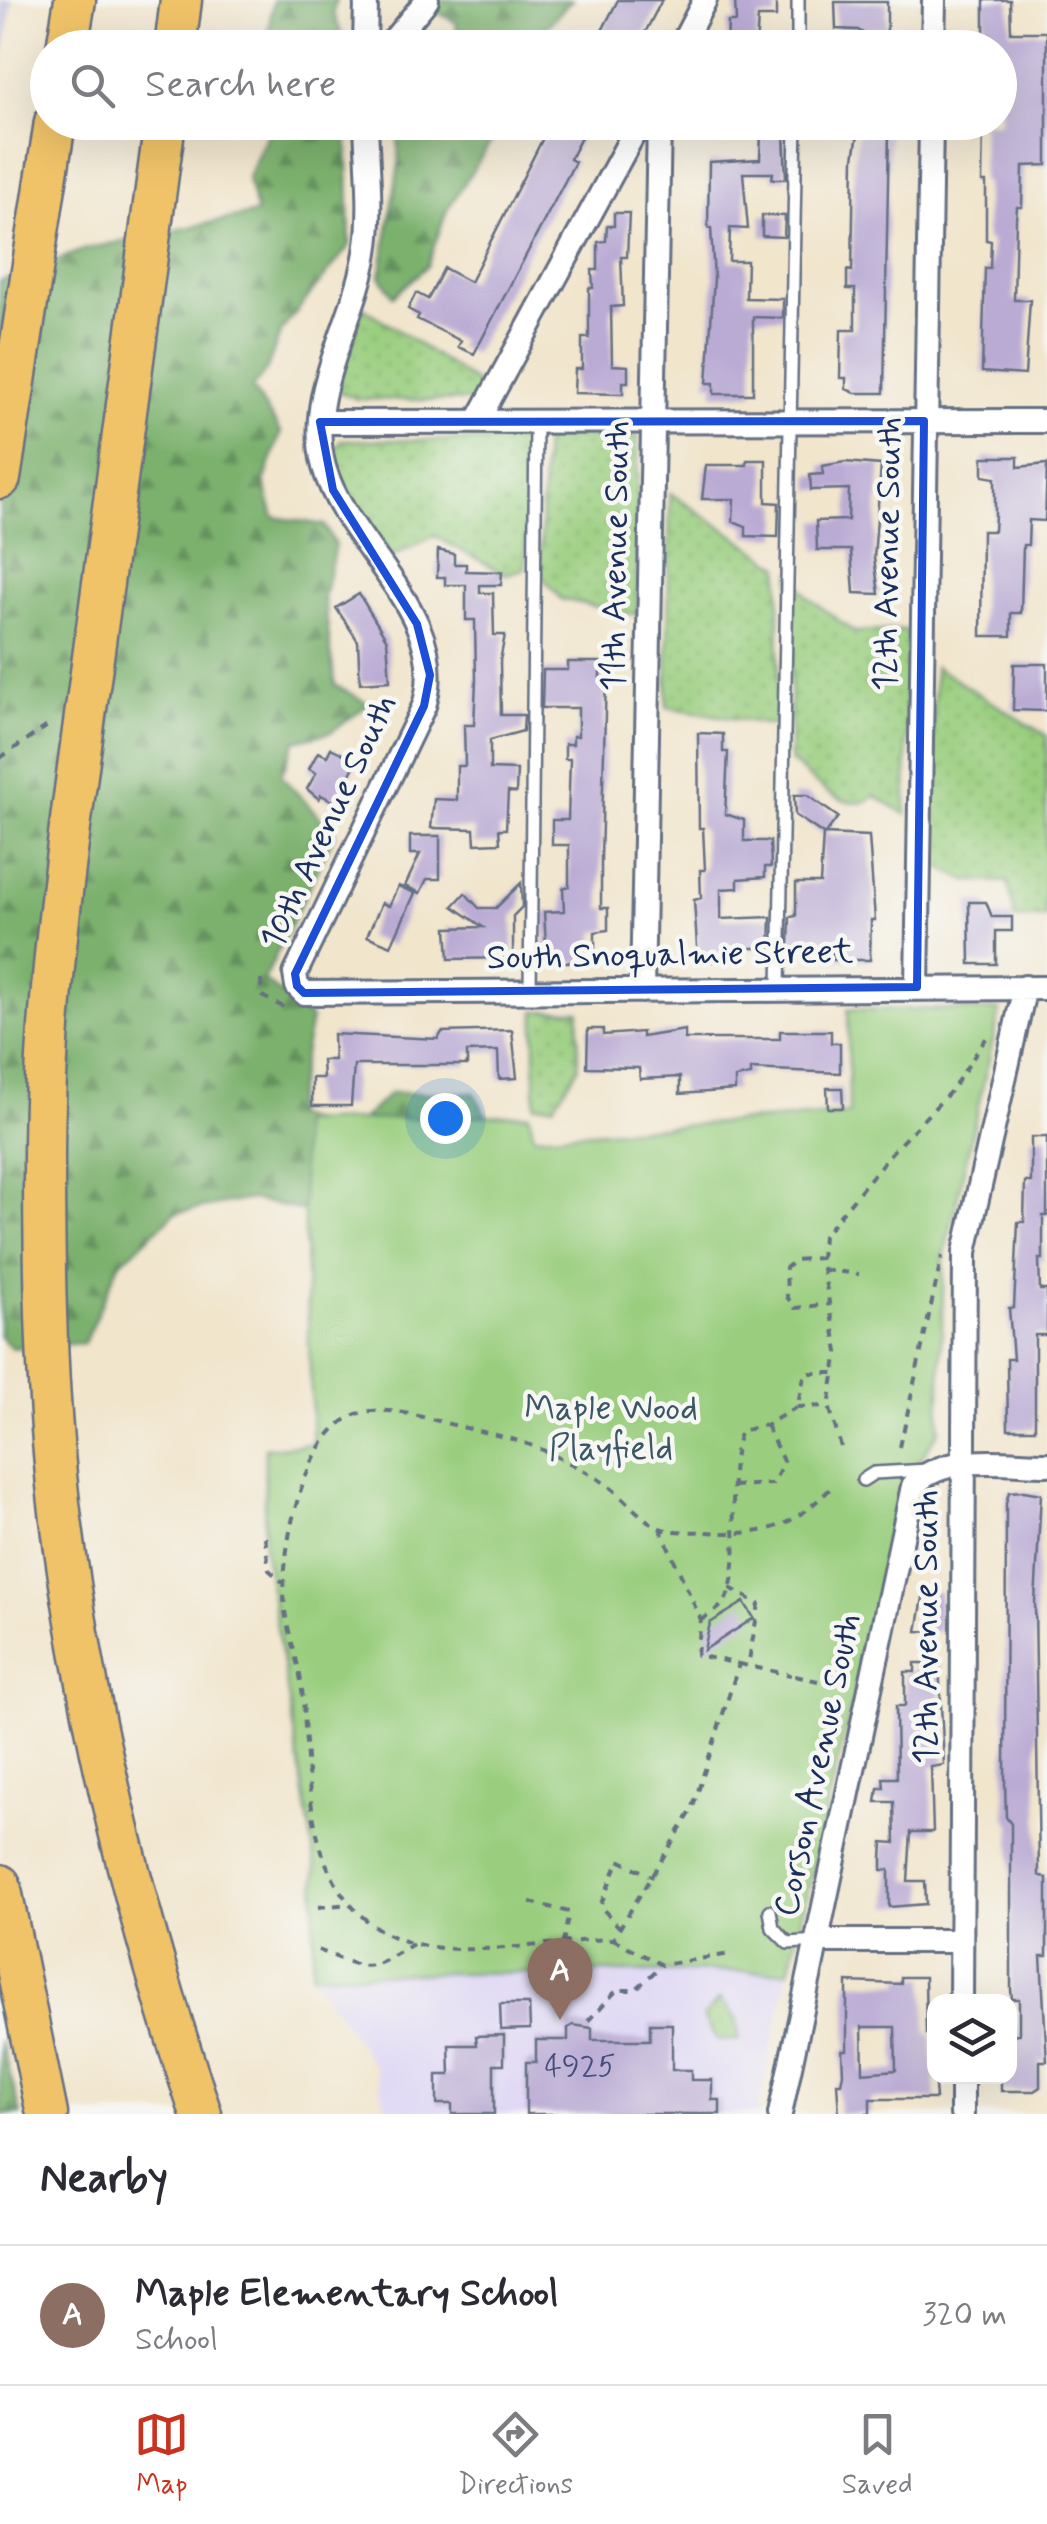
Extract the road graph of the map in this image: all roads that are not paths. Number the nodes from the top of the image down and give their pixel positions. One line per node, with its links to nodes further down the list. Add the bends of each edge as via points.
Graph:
1 (74, 0): 8 (highway)
2 (181, 0): 9 (highway)
3 (366, 0): 10 (street)
4 (427, 0): 11 (street)
5 (705, 0): 12 (street)
6 (798, 0): 13 (lane)
7 (934, 0): 14 (street)
8 (70, 30)
9 (177, 30)
10 (365, 30)
11 (402, 30)
12 (689, 30)
13 (798, 30)
14 (933, 30)
15 (51, 140): 29 (highway)
16 (162, 140): 48 (highway, via 54,974 44,1154 59,1502 109,1786 159,1986)
17 (366, 140): 24 (street, 10th Avenue South, via 366,253)
18 (630, 140): 25 (street)
19 (659, 140): 26 (street, 11th Avenue South)
20 (796, 140): 23 (lane)
21 (931, 140): 27 (street, 12th Avenue South)
22 (1047, 420): 27 (street)
23 (790, 421): 26 (street); 27 (street); 32 (lane)
24 (320, 422): 25 (street); 30 (street, 10th Avenue South, via 333,490 417,624 430,675 424,706 295,974)
25 (477, 422): 28 (street)
26 (654, 422): 28 (street); 34 (street, 11th Avenue South)
27 (924, 422): 31 (street, 12th Avenue South)
28 (536, 423): 35 (lane)
29 (0, 478)
30 (297, 986): 35 (street, South Snoqualmie Street, via 304,993)
31 (916, 987): 32 (street, South Snoqualmie Street); 33 (street, South Snoqualmie Street)
32 (778, 988): 34 (street, South Snoqualmie Street)
33 (1036, 988): 36 (street, 12th Avenue South, via 954,1254)
34 (642, 990): 35 (street, South Snoqualmie Street)
35 (530, 991)
36 (962, 1464): 37 (street); 38 (street); 43 (street, 12th Avenue South)
37 (1047, 1464)
38 (928, 1470): 39 (lane, via 874,1473); 42 (street, Corson Avenue South, via 914,1486)
39 (863, 1480)
40 (3, 1897): 46 (highway); 47 (highway)
41 (770, 1911): 42 (lane, via 773,1928 788,1942)
42 (817, 1941): 43 (street); 49 (street, Corson Avenue South)
43 (960, 1941): 44 (street, 12th Avenue South)
44 (961, 1994)
45 (962, 2084): 50 (street)
46 (47, 2114)
47 (74, 2114)
48 (201, 2114)
49 (780, 2114)
50 (962, 2114)

